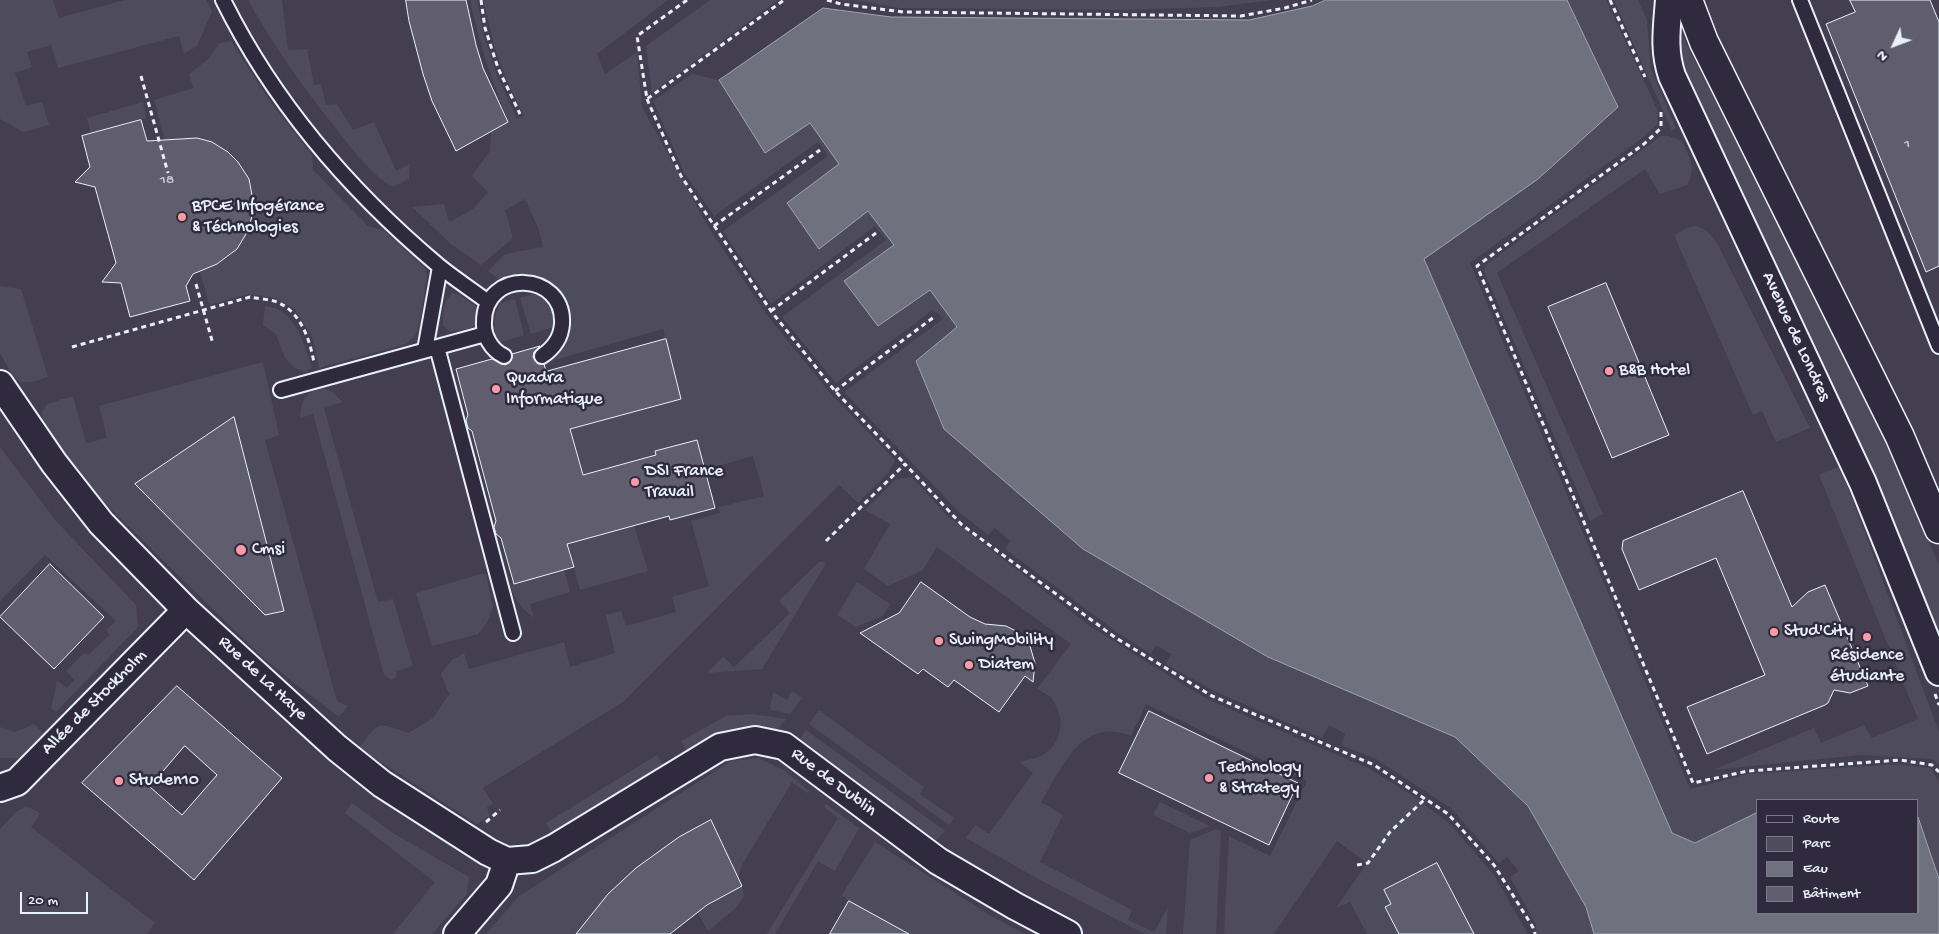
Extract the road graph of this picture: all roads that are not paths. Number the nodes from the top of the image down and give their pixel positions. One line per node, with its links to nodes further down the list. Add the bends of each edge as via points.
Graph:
1 (223, 0): 7 (lane, via 266,77 316,144 376,209)
2 (1669, 0): 19 (street, Avenue de Londres, via 1666,46 1672,76 1859,475)
3 (1674, 0): 6 (street)
4 (1688, 0): 6 (street)
5 (1800, 0): 10 (lane)
6 (1704, 42): 16 (street, via 1900,437)
7 (440, 267): 8 (lane); 11 (lane)
8 (488, 302): 9 (lane, via 484,312); 13 (lane, via 505,286 517,282 530,282 552,295 559,305 561,330 557,342)
9 (485, 334): 11 (lane); 12 (lane, via 491,345)
10 (1939, 346)
11 (431, 349): 15 (lane); 18 (lane)
12 (504, 356)
13 (542, 356)
14 (0, 384): 17 (street, Rue de La Haye, via 54,463 101,523)
15 (281, 390)
16 (1939, 529)
17 (186, 610): 20 (street, Allée de Stockholm, via 17,782); 21 (street, Rue de La Haye, via 337,748 382,784)
18 (512, 633)
19 (1939, 672)
20 (0, 788)
21 (507, 861): 22 (street, via 499,885); 23 (street, Rue de Dublin, via 532,859 554,848 720,746 755,740 784,746 938,861)
22 (457, 934)
23 (1068, 934)

